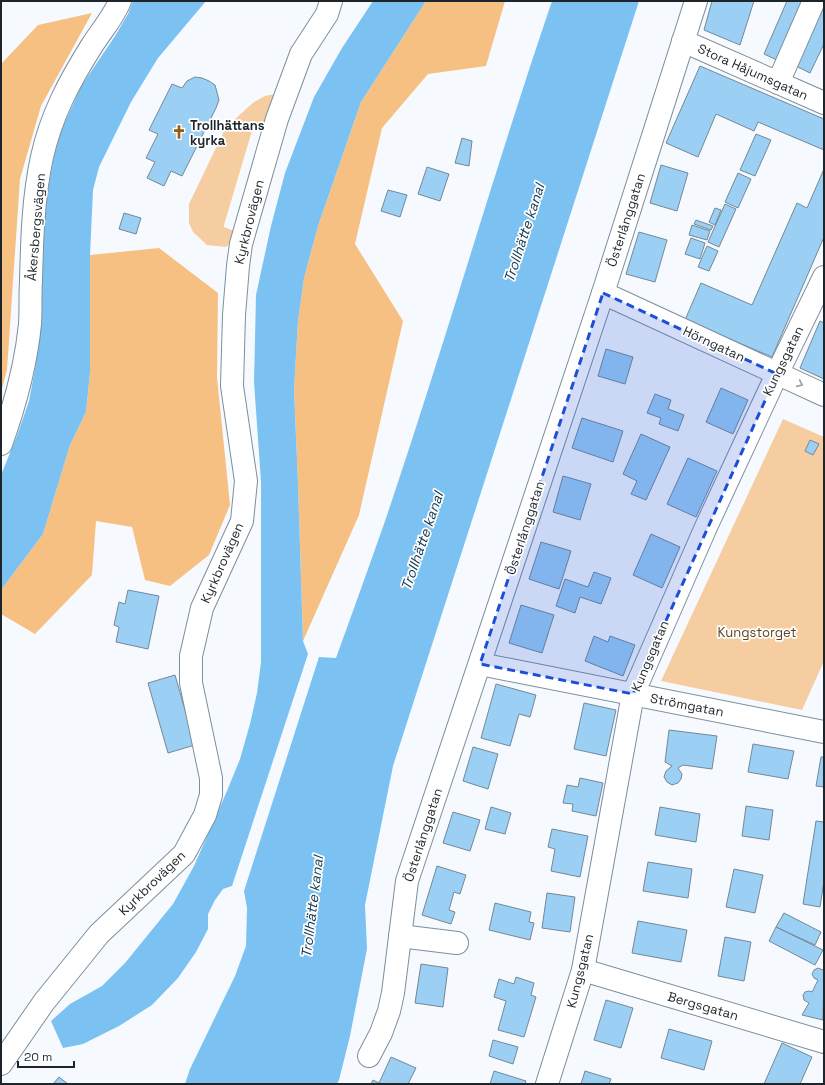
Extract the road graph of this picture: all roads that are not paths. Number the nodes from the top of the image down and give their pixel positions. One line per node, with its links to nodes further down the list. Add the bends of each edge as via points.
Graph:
1 (120, 1): 12 (street, Åkersbergsvägen, via 62,98 49,130 35,197 30,323 24,366)
2 (331, 1): 21 (street, Kyrkbrovägen, via 327,14 301,54 276,119 241,244 234,315 232,386 246,481 242,521 202,608 191,656 191,683 211,778 211,796 205,815 184,854 99,934 44,1002)
3 (696, 1): 5 (street, Österlånggatan)
4 (813, 3): 6 (street)
5 (683, 41): 6 (street, Stora Håjumsgatan); 9 (street, Österlånggatan)
6 (778, 83): 7 (street, Stora Håjumsgatan)
7 (824, 103)
8 (824, 277): 10 (street, Kungsgatan)
9 (603, 293): 10 (street, Hörngatan); 13 (street, Österlånggatan)
10 (777, 374): 11 (street, Hörngatan, one-way to 11); 14 (street, Kungsgatan)
11 (824, 395)
12 (1, 444)
13 (480, 664): 14 (street, Strömgatan); 16 (street, Österlånggatan, via 407,882)
14 (632, 694): 15 (street, Strömgatan); 18 (street, Kungsgatan)
15 (824, 732)
16 (400, 936): 17 (street); 20 (street, Österlånggatan, via 389,1011)
17 (458, 943)
18 (583, 970): 19 (street, Bergsgatan); 22 (street, Kungsgatan)
19 (824, 1042)
20 (369, 1056)
21 (1, 1064)
22 (547, 1084)

